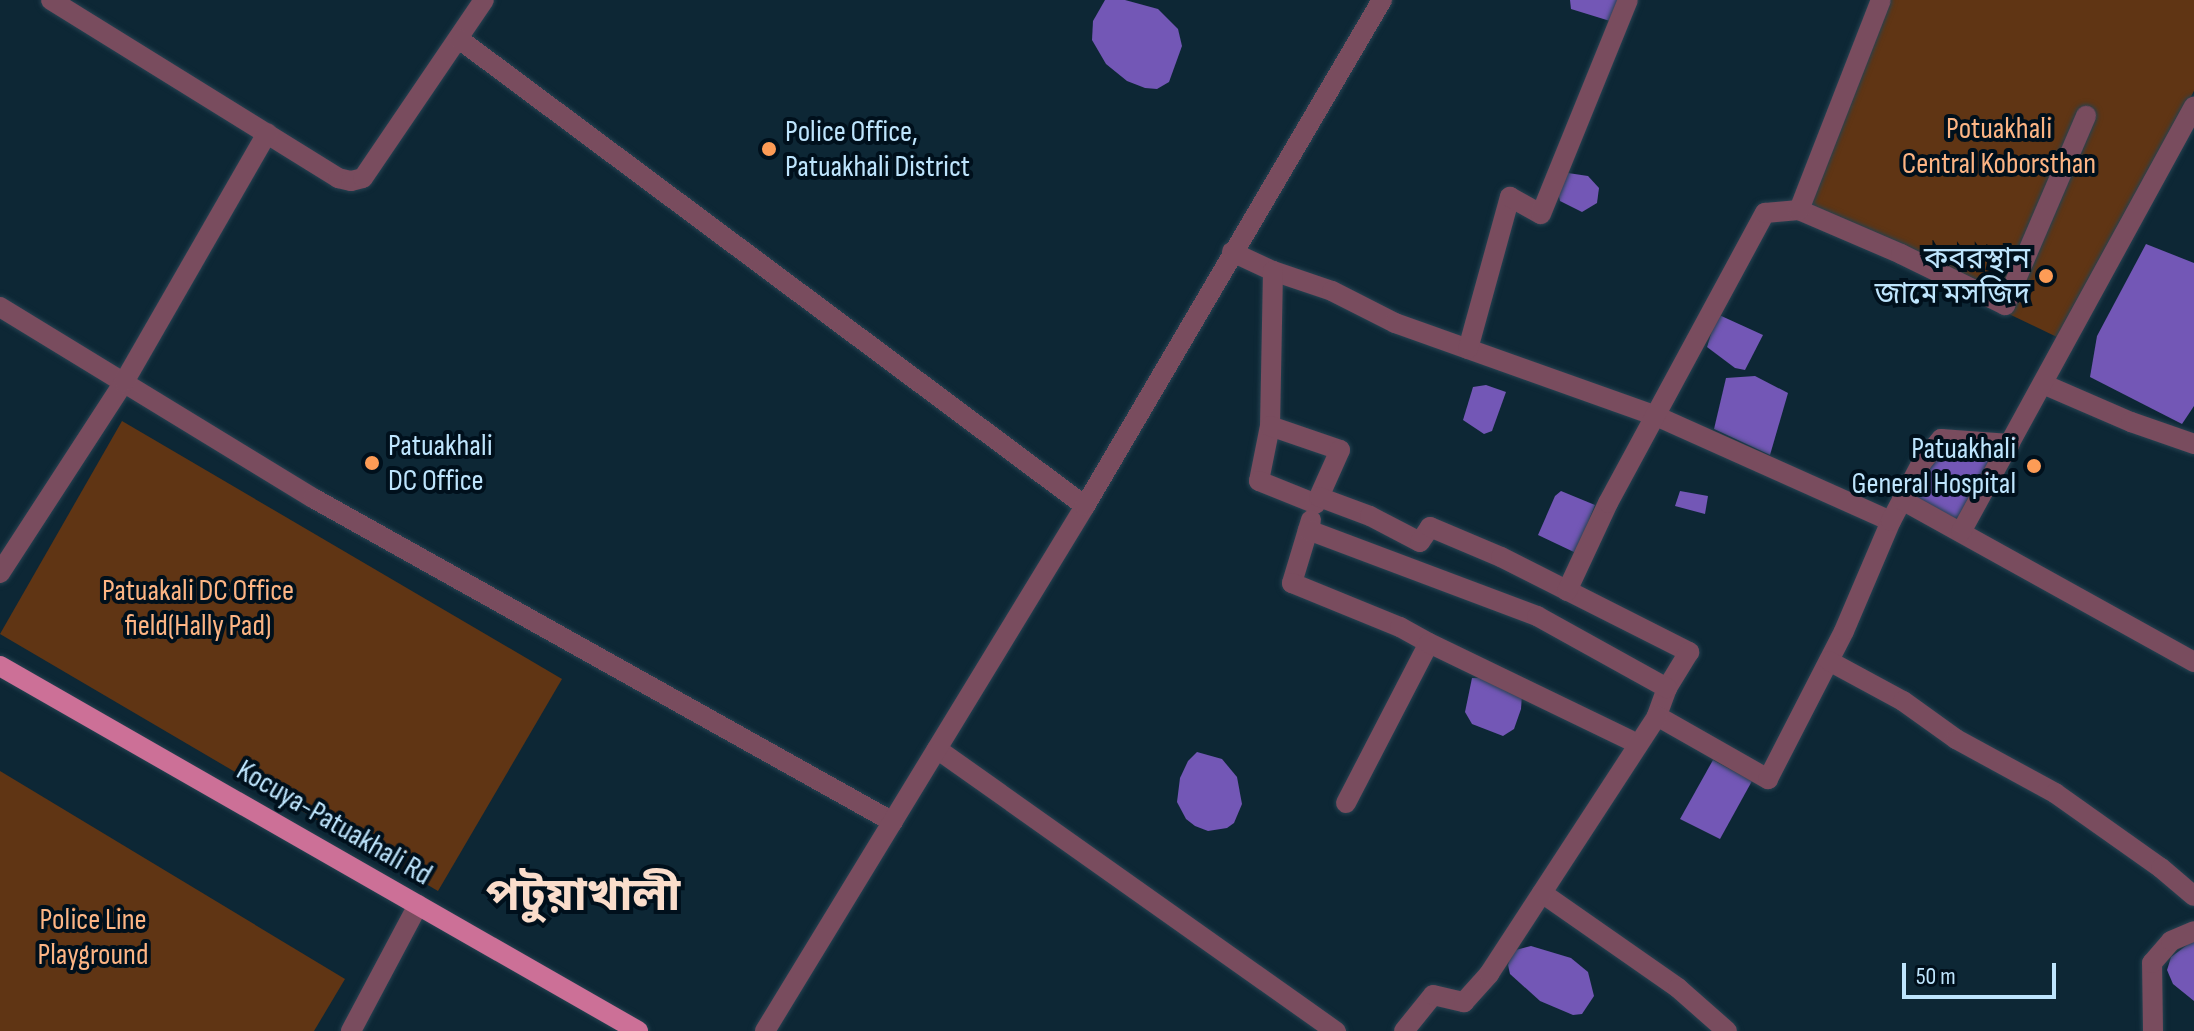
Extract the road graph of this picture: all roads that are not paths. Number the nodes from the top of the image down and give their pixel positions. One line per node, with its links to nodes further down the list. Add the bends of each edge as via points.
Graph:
1 (51, 0): 9 (street)
2 (484, 0): 6 (street)
3 (1382, 0): 11 (street)
4 (1628, 0): 14 (street, via 1541,214 1510,197)
5 (1881, 0): 10 (street)
6 (459, 39): 9 (street, via 359,181 338,178); 23 (street)
7 (2194, 107): 16 (street)
8 (2086, 116): 10 (street, via 2005,305)
9 (267, 133): 15 (street)
10 (1799, 210): 17 (street, via 1765,213)
11 (1232, 252): 12 (street); 23 (street)
12 (1273, 271): 14 (street); 18 (street)
13 (0, 307): 15 (street)
14 (1468, 349): 17 (street)
15 (124, 382): 27 (street); 38 (street, via 313,498)
16 (2043, 384): 19 (street); 20 (street)
17 (1656, 416): 24 (street); 28 (street)
18 (1270, 426): 22 (street, via 1259,481); 22 (street, via 1340,450)
19 (2010, 444): 21 (street, via 1941,439); 26 (street)
20 (2194, 444)
21 (1902, 500): 24 (street); 26 (street)
22 (1318, 501): 25 (street); 28 (street, via 1370,516 1420,542 1430,527)
23 (1085, 506): 36 (street)
24 (1891, 521): 30 (street)
25 (1308, 530): 29 (street, via 1292,583); 33 (street, via 1537,616)
26 (1961, 532): 31 (street)
27 (0, 573)
28 (1567, 591): 33 (street, via 1689,652)
29 (1429, 643): 35 (street); 37 (street)
30 (1829, 661): 34 (street, via 1768,779); 40 (street, via 2055,793)
31 (2194, 662)
32 (0, 666): 41 (main road, Kocuya-Patuakhali Rd)
33 (1667, 688): 34 (street)
34 (1657, 716): 39 (street)
35 (1630, 740)
36 (937, 749): 38 (street); 46 (street)
37 (1346, 803)
38 (893, 822): 45 (street)
39 (1542, 893): 47 (street, via 1464,1002 1433,995); 48 (street, via 1678,988)
40 (2194, 896)
41 (418, 905): 43 (street); 44 (main road, Kocuya-Patuakhali Rd)
42 (2194, 931): 49 (street, via 2171,941 2152,963)
43 (351, 1031)
44 (638, 1031)
45 (765, 1031)
46 (1336, 1031)
47 (1404, 1031)
48 (1727, 1031)
49 (2153, 1031)

